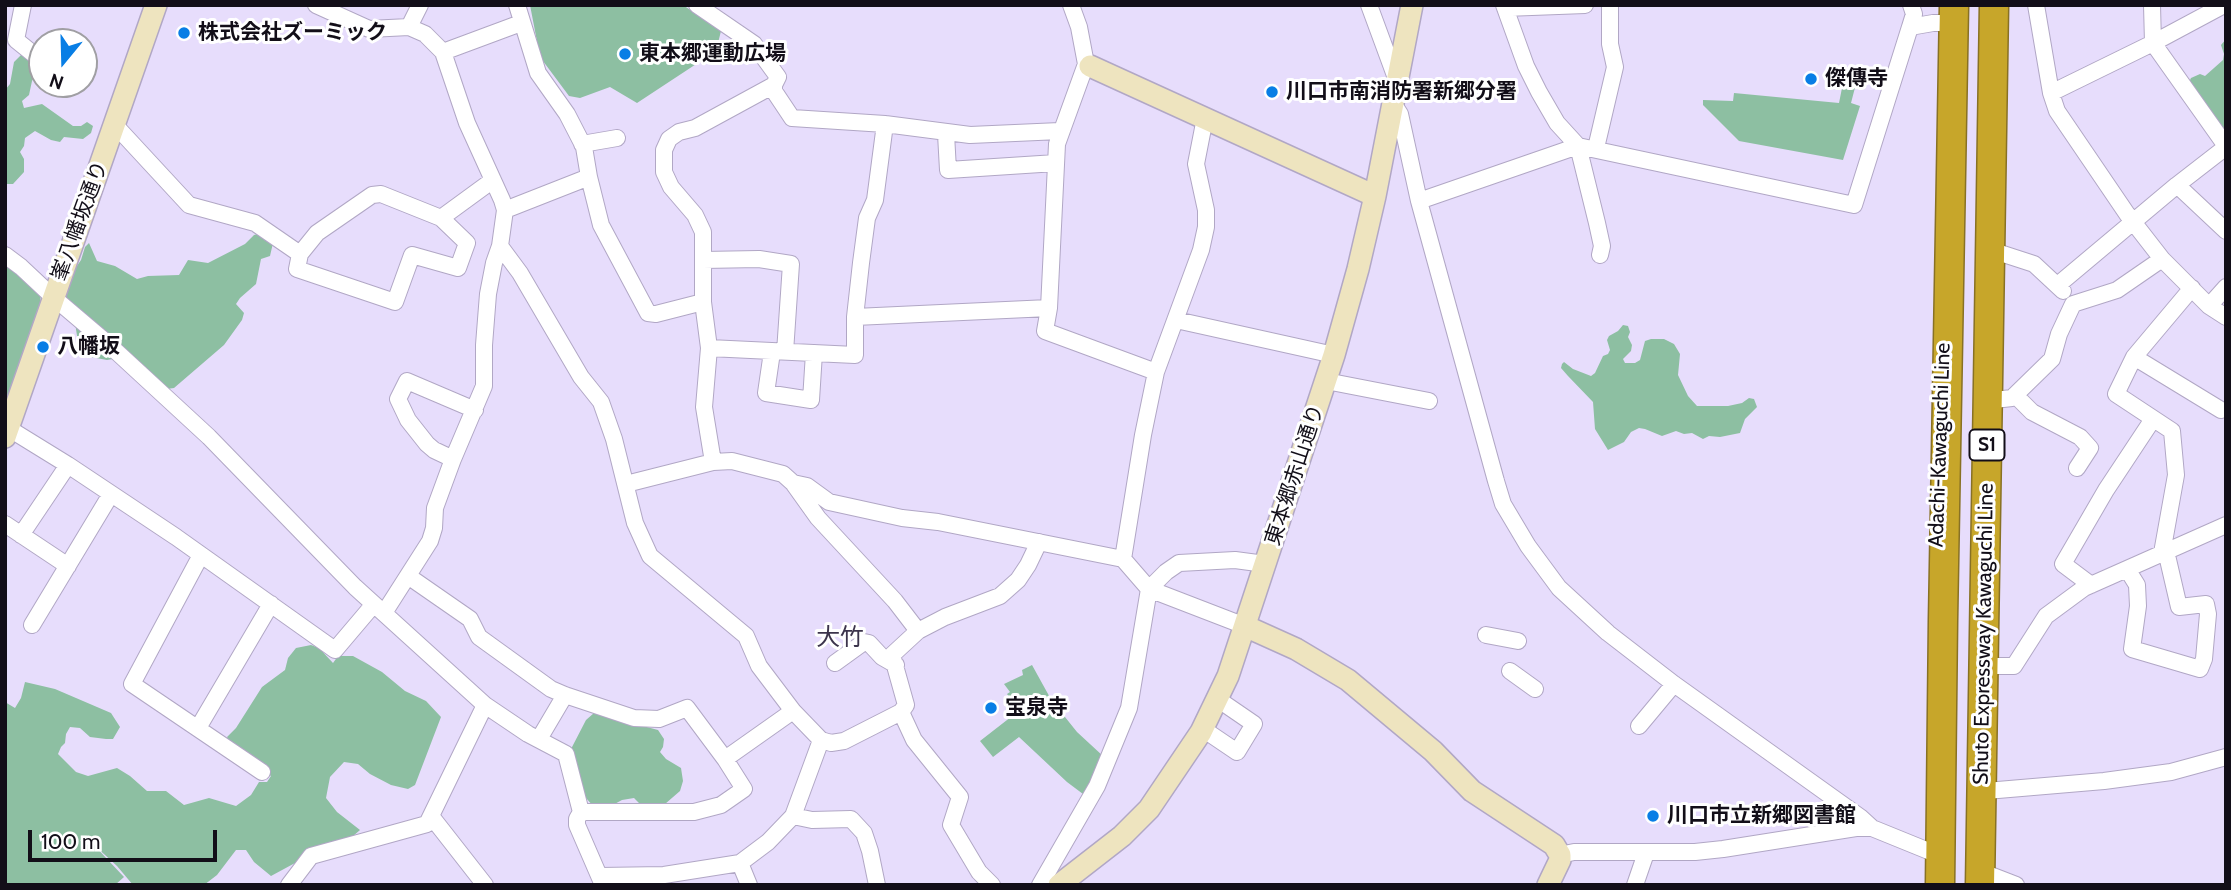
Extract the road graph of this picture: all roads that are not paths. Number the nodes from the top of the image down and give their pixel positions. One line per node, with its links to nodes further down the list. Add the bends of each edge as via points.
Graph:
1 (156, 5): 32 (street, 峯八幡坂通り)
2 (316, 5): 21 (street, via 369,29)
3 (517, 5): 20 (street)
4 (698, 5): 28 (street, via 754,44 778,77)
5 (1071, 5): 26 (street)
6 (1369, 5): 27 (street)
7 (1412, 5): 27 (street, 東本郷赤山通り)
8 (1585, 5): 17 (street)
9 (1610, 5): 40 (street, via 1615,67)
10 (1911, 5): 22 (street)
11 (1997, 5): 52 (street); 140 (highway, Shuto Expressway Kawaguchi Line / S1)
12 (2036, 5): 29 (street)
13 (2152, 5): 23 (street)
14 (2224, 5): 23 (street)
15 (5, 6): 18 (street)
16 (418, 6): 21 (street)
17 (1504, 7): 38 (street, via 1539,92 1557,123)
18 (22, 9): 24 (street, via 16,40)
19 (1951, 11): 22 (street, via 1933,23); 90 (highway, Shuto Expressway Kawaguchi Line / S1); 136 (street, Adachi-Kawaguchi Line, via 1935,587)
20 (521, 23): 25 (street); 37 (street, via 538,74)
21 (409, 27): 25 (street, via 425,34)
22 (1910, 27): 40 (street, via 1854,205)
23 (2153, 43): 29 (street); 39 (street)
24 (28, 50)
25 (443, 52): 43 (street)
26 (1088, 65): 31 (street); 34 (street)
27 (1397, 81): 30 (street, 東本郷赤山通り)
28 (774, 85): 33 (street, via 792,118); 57 (street, via 680,132 664,149 664,172 671,187 703,232)
29 (2051, 93): 49 (street, via 2057,111)
30 (1393, 103): 45 (street, 東本郷赤山通り); 46 (street)
31 (1205, 118): 45 (street); 68 (street, via 1196,164 1206,227)
32 (114, 124): 53 (street, via 189,205 255,223); 61 (street, 峯八幡坂通り)
33 (885, 124): 35 (street); 66 (street)
34 (1060, 131): 35 (street); 41 (street)
35 (946, 134): 41 (street, via 948,170)
36 (617, 138): 37 (street)
37 (582, 144): 42 (street)
38 (1578, 146): 40 (street); 46 (street); 55 (street, via 1602,246)
39 (2226, 146): 44 (street)
40 (1596, 148)
41 (1056, 163): 65 (street)
42 (589, 177): 47 (street); 62 (street, via 601,225 648,313)
43 (493, 180): 47 (street); 48 (street)
44 (2177, 185): 49 (street); 50 (street)
45 (1375, 196): 72 (street, 東本郷赤山通り)
46 (1419, 201): 115 (street, via 1503,503 1559,588)
47 (505, 210): 51 (street)
48 (441, 218): 53 (street, via 381,194 372,195 317,233); 53 (street, via 467,243 458,268 412,256 395,302 297,269)
49 (2134, 223): 56 (street); 58 (street)
50 (2226, 231)
51 (500, 246): 79 (street, via 488,294 484,387); 87 (street, via 580,377 601,402)
52 (1994, 251): 58 (street, via 2034,264); 77 (street)
53 (300, 254)
54 (5, 255): 61 (street)
55 (1600, 255)
56 (2162, 259): 60 (street); 63 (street, via 2117,290)
57 (703, 260): 62 (street); 70 (street, via 791,264)
58 (2059, 284): 63 (street)
59 (2226, 286): 64 (street)
60 (2192, 288): 64 (street); 73 (street)
61 (53, 297): 82 (street, 峯八幡坂通り); 105 (street, via 209,437)
62 (703, 302): 69 (street)
63 (2073, 304): 76 (street, via 2052,359)
64 (2209, 306): 67 (street)
65 (1049, 308): 66 (street); 74 (street, via 1045,331)
66 (855, 317): 71 (street, via 855,355)
67 (2226, 317)
68 (1176, 320): 72 (street); 74 (street)
69 (709, 348): 70 (street); 84 (street, via 704,407)
70 (779, 352): 71 (street); 71 (street, via 766,393 811,400)
71 (814, 353)
72 (1334, 355): 75 (street, 東本郷赤山通り)
73 (2134, 357): 80 (street); 81 (street, via 2116,394)
74 (1156, 372): 97 (street)
75 (1326, 381): 78 (street); 98 (street, 東本郷赤山通り)
76 (2015, 395): 77 (street); 86 (street, via 2032,412 2080,437 2090,448)
77 (1994, 400): 113 (street)
78 (1429, 401)
79 (475, 410): 83 (street); 83 (street, via 407,380 398,399 426,444)
80 (2221, 410)
81 (2153, 419): 95 (street, via 2172,432 2176,475); 102 (street, via 2063,564)
82 (6, 432): 85 (street)
83 (453, 459): 101 (street, via 435,508 430,541)
84 (713, 462): 87 (street); 88 (street, via 732,461 775,471)
85 (68, 465): 89 (street); 93 (street)
86 (2077, 468)
87 (626, 484): 120 (street, via 635,523 650,555 746,636 759,666)
88 (793, 484): 94 (street, via 807,486 829,502); 108 (street)
89 (111, 494): 96 (street); 99 (street)
90 (1945, 498): 151 (highway, Shuto Expressway Kawaguchi Line / S1); 152 (highway, via 1954,625)
91 (5, 524): 93 (street)
92 (2226, 525): 95 (street)
93 (21, 534): 99 (street)
94 (1039, 542): 97 (street); 108 (street, via 1018,580 1000,596)
95 (2164, 552): 100 (street); 100 (street, via 2179,607 2206,604 2200,669 2132,649 2137,585)
96 (201, 555): 104 (street); 123 (street, via 132,684)
97 (1123, 559): 103 (street)
98 (1265, 564): 103 (street, via 1235,560 1180,563); 107 (street, 東本郷赤山通り)
99 (68, 566): 106 (street)
100 (2127, 569): 102 (street)
101 (408, 576): 105 (street); 117 (street, via 470,619 479,637)
102 (2091, 585): 113 (street, via 2046,616 2014,666)
103 (1149, 589): 107 (street); 146 (street, via 1129,708 1097,786)
104 (271, 604): 105 (street, via 335,650); 123 (street)
105 (379, 608): 119 (street)
106 (32, 625)
107 (1245, 626): 118 (street, 東本郷赤山通り); 137 (street, via 1348,680 1433,751 1472,791 1554,845)
108 (918, 631): 112 (street, via 892,655)
109 (1486, 635): 110 (street)
110 (1518, 641)
111 (835, 663): 112 (street, via 863,642)
112 (896, 665): 121 (street, via 906,705)
113 (1988, 666): 130 (street)
114 (1510, 671): 116 (street)
115 (1674, 684): 122 (street); 134 (street)
116 (1535, 689)
117 (565, 695): 125 (street); 128 (street, via 634,718 659,719 687,708)
118 (1219, 699): 124 (street, 東本郷赤山通り); 124 (street, via 1254,724 1237,752)
119 (485, 705): 125 (street); 132 (street)
120 (793, 711): 126 (street); 128 (street)
121 (901, 712): 126 (street, via 844,741); 145 (street, via 914,740 960,797 951,825)
122 (1639, 726)
123 (198, 728): 129 (street)
124 (1203, 729): 147 (street, 東本郷赤山通り, via 1144,815)
125 (539, 739): 131 (street, via 566,754)
126 (821, 740): 133 (street)
127 (2226, 757): 130 (street, via 2171,772)
128 (725, 759): 131 (street, via 744,789 720,805 694,812)
129 (262, 772)
130 (1986, 791): 140 (street)
131 (581, 812): 139 (street, via 577,825)
132 (431, 816): 141 (street, via 428,824 311,856); 142 (street)
133 (793, 816): 138 (street); 144 (street, via 850,818 864,833)
134 (1872, 828): 135 (street, via 1723,849); 136 (street)
135 (1646, 853): 137 (street); 149 (street)
136 (1936, 853): 150 (street, Adachi-Kawaguchi Line)
137 (1560, 855): 148 (street)
138 (740, 863): 139 (street); 143 (street)
139 (602, 881)
140 (1983, 881): 153 (street)
141 (289, 885)
142 (485, 885)
143 (749, 885)
144 (877, 885)
145 (992, 885)
146 (1040, 885)
147 (1059, 885)
148 (1548, 885)
149 (1635, 885)
150 (1934, 885)
151 (1940, 885)
152 (1951, 885)
153 (2016, 885)

